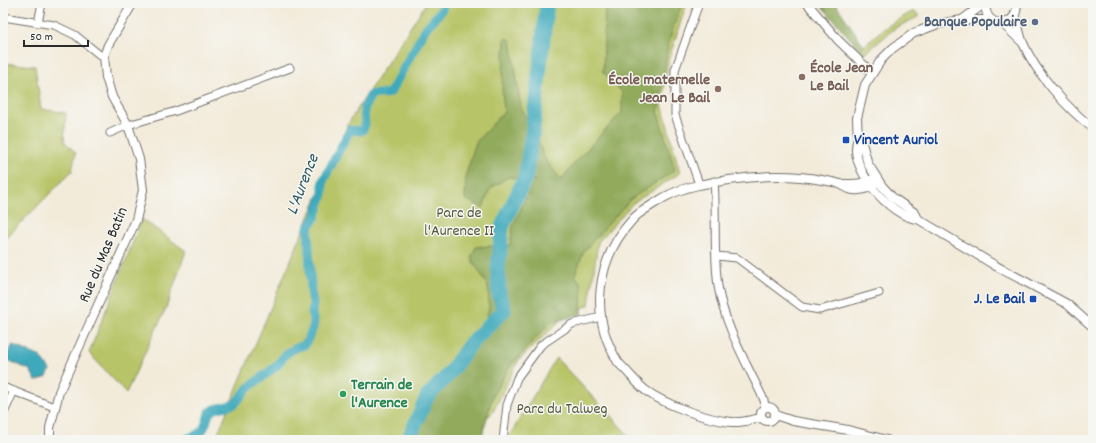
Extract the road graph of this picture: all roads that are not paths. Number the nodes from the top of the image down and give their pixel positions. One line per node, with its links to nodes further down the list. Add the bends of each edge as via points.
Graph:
1 (42, 3): 11 (street)
2 (134, 3): 14 (street)
3 (699, 3): 24 (street, via 675,70 675,115)
4 (807, 3): 16 (street, via 838,40)
5 (986, 3): 9 (street); 10 (street, via 986,13)
6 (1016, 3): 7 (street)
7 (1015, 14): 12 (street, via 1010,20); 13 (street)
8 (3, 17): 11 (street)
9 (962, 20): 10 (street); 16 (street, via 938,24 914,33 893,48)
10 (992, 20): 12 (street)
11 (38, 23): 14 (street, via 54,26 75,35)
12 (1002, 23): 13 (street)
13 (1023, 43): 18 (street, via 1061,99)
14 (104, 56): 17 (street, Rue du Mas Batin, via 106,77 112,97)
15 (290, 68): 17 (street)
16 (872, 73): 20 (street, via 865,85 857,118)
17 (128, 126): 19 (street); 33 (street, Rue du Mas Batin, via 139,159 142,178 143,190 136,220)
18 (1093, 128)
19 (110, 133)
20 (858, 139): 21 (street, via 856,144); 23 (street, via 862,143)
21 (862, 169): 23 (street); 26 (street)
22 (714, 181): 24 (street); 25 (street, via 784,175); 27 (street)
23 (874, 182): 25 (street, via 860,190 850,190); 26 (street); 30 (street, via 880,198 888,206 911,219 918,219 996,266 1067,304)
24 (699, 184): 29 (street, via 667,196 633,218 616,242 605,266 601,288)
25 (839, 184): 26 (street)
26 (850, 184)
27 (716, 256): 28 (street, via 737,258 802,307 820,310); 34 (street, via 718,286 727,321)
28 (879, 293)
29 (601, 317): 37 (street, via 618,362 645,390 699,415 734,423); 39 (street, via 572,324 541,345 517,378 507,405)
30 (1093, 327)
31 (3, 387): 32 (street)
32 (14, 392): 33 (street); 35 (street)
33 (54, 407): 38 (street, Rue du Mas Batin)
34 (765, 407): 36 (street, via 772,408); 37 (street, via 761,412)
35 (3, 415)
36 (775, 415): 37 (street, via 769,420); 40 (street)
37 (762, 418)
38 (50, 440)
39 (503, 440)
40 (887, 440)

